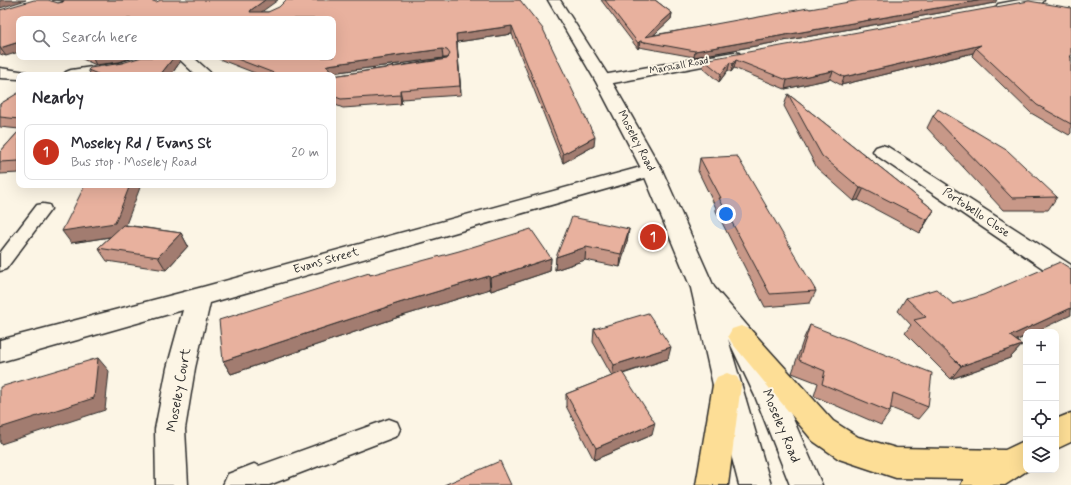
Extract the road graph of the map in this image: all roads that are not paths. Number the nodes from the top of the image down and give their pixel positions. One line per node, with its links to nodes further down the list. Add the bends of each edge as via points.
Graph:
1 (554, 0): 11 (street, Moseley Road)
2 (1038, 0): 3 (street)
3 (992, 9)
4 (751, 53): 11 (street, Marshall Road)
5 (144, 60): 7 (street)
6 (188, 60): 8 (street)
7 (89, 72)
8 (202, 72)
9 (0, 73): 10 (street)
10 (16, 75)
11 (603, 80): 13 (street, Moseley Road)
12 (882, 150): 16 (street, Portobello Close)
13 (652, 170): 17 (street, Moseley Road); 18 (street, Evans Street)
14 (43, 209): 15 (lane)
15 (0, 266)
16 (1071, 276)
17 (703, 288): 19 (street, Moseley Road); 21 (street, Moseley Road)
18 (199, 297): 20 (street, Evans Street); 27 (street, Moseley Court, via 181,368 170,429)
19 (741, 336): 25 (highway, via 823,431 850,449 896,463); 30 (street, Moseley Road)
20 (0, 351)
21 (727, 386): 28 (highway); 29 (street, Moseley Road)
22 (1071, 426): 24 (highway)
23 (389, 429): 26 (lane)
24 (1059, 433)
25 (1017, 460): 31 (highway)
26 (247, 482)
27 (172, 485)
28 (712, 485)
29 (755, 485)
30 (806, 485)
31 (977, 485)

